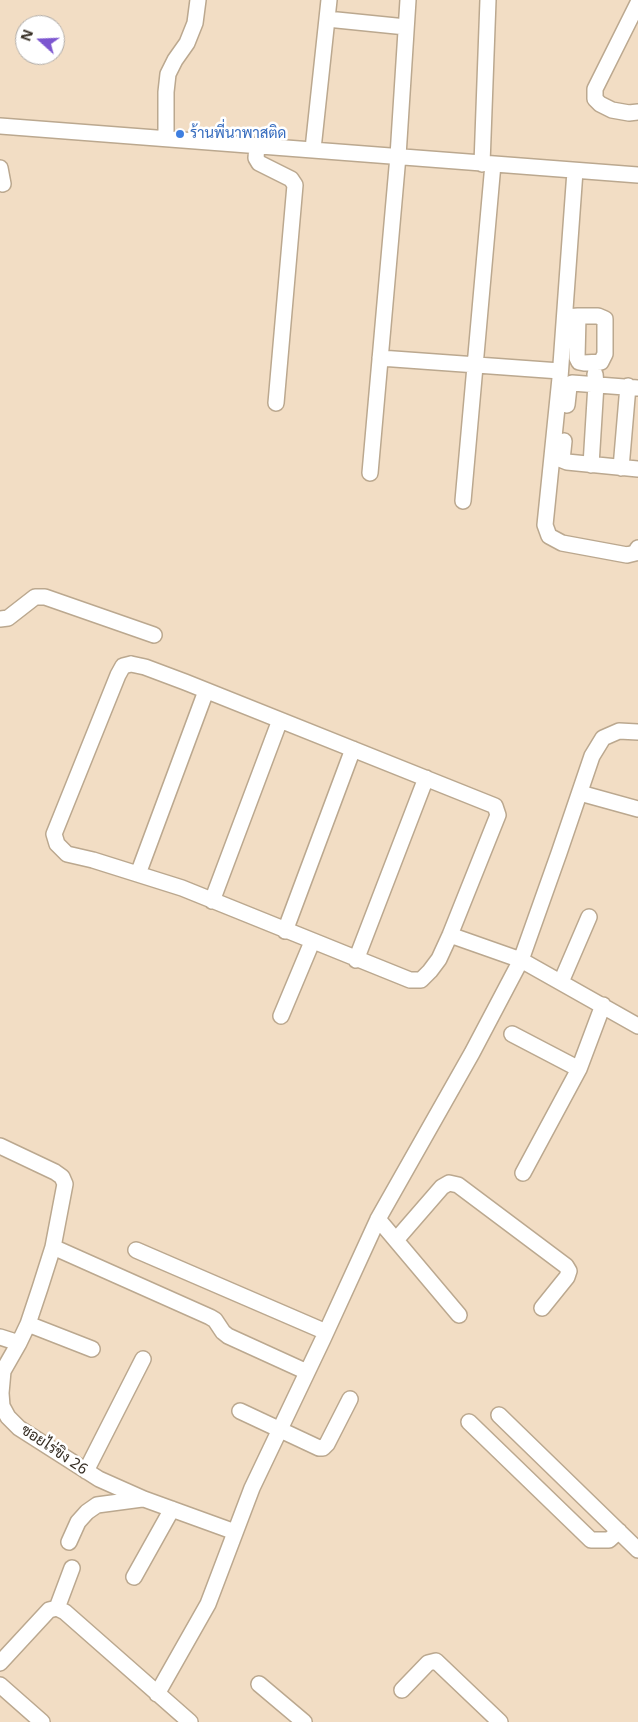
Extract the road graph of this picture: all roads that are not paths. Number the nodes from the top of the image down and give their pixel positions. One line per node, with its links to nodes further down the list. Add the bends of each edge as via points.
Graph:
1 (198, 0): 10 (street, via 195,23 187,43 168,74)
2 (329, 0): 6 (street)
3 (408, 0): 7 (street)
4 (488, 0): 14 (street)
5 (638, 3): 8 (street, via 595,88 595,99 600,104 612,110)
6 (327, 19): 7 (street); 12 (street)
7 (406, 26): 13 (street)
8 (638, 112)
9 (0, 126): 10 (street)
10 (166, 138): 11 (street)
11 (257, 145): 12 (street); 26 (street, via 256,158 260,163 291,179 295,185)
12 (312, 149): 13 (street)
13 (398, 156): 14 (street); 20 (street)
14 (488, 164): 16 (street); 22 (street)
15 (0, 168): 18 (street)
16 (575, 171): 17 (street); 19 (street)
17 (638, 175)
18 (3, 184)
19 (571, 316): 21 (street, via 579,362); 21 (street, via 605,319 605,354 601,362); 23 (street)
20 (380, 358): 22 (street); 30 (street)
21 (594, 362): 24 (street)
22 (475, 364): 23 (street); 31 (street)
23 (560, 372): 32 (street, via 545,525 549,536 562,543 627,555 635,553)
24 (596, 384): 25 (street); 27 (street); 27 (street, via 576,382 569,387 562,456 562,460 567,462)
25 (633, 387): 28 (street)
26 (276, 403)
27 (591, 465): 28 (street)
28 (620, 468): 29 (street)
29 (638, 469)
30 (370, 473)
31 (463, 501)
32 (638, 548)
33 (0, 619): 34 (street, via 8,618 35,597 45,597)
34 (154, 635)
35 (206, 691): 36 (street); 42 (street); 42 (street, via 145,667 123,666 54,834 57,844 67,854)
36 (280, 720): 38 (street); 43 (street)
37 (638, 732): 40 (street, via 619,731 603,738 592,756)
38 (353, 749): 39 (street); 45 (street)
39 (426, 778): 46 (street, via 495,806 498,815); 48 (street)
40 (580, 793): 41 (street); 49 (street)
41 (638, 809)
42 (138, 874): 43 (street)
43 (212, 901): 45 (street)
44 (589, 917): 50 (street)
45 (285, 931): 47 (street)
46 (450, 935): 48 (street, via 439,958 421,980 410,980); 49 (street)
47 (312, 942): 48 (street); 52 (street)
48 (356, 960)
49 (521, 960): 50 (street); 58 (street)
50 (561, 982): 51 (street)
51 (603, 1005): 53 (street); 55 (street)
52 (281, 1016)
53 (638, 1026)
54 (512, 1034): 55 (street)
55 (579, 1069): 57 (street)
56 (0, 1146): 60 (street, ซอยไร่ขิง 26, via 62,1177 65,1184)
57 (523, 1173)
58 (378, 1219): 59 (street); 65 (street)
59 (396, 1240): 62 (street, via 442,1187 449,1183 458,1185 566,1266 569,1271 567,1277); 63 (street)
60 (53, 1247): 64 (street, ซอยไร่ขิง 26); 71 (street, via 210,1317 228,1336)
61 (136, 1250): 65 (street)
62 (542, 1308)
63 (459, 1315)
64 (28, 1324): 67 (street, ซอยไร่ขิง 26); 68 (street)
65 (326, 1332): 71 (street)
66 (0, 1337): 67 (street)
67 (19, 1343): 70 (street, ซอยไร่ขิง 26)
68 (92, 1349)
69 (142, 1359): 77 (street)
70 (1, 1371): 77 (street, ซอยไร่ขิง 26, via 2,1406 8,1417 19,1428)
71 (308, 1372): 76 (street)
72 (350, 1399): 76 (street, via 323,1448)
73 (240, 1411): 76 (street)
74 (499, 1415): 80 (street)
75 (469, 1422): 80 (street, via 590,1540 609,1540)
76 (280, 1429): 81 (street)
77 (86, 1471): 78 (street, ซอยไร่ขิง 26)
78 (144, 1499): 79 (street, ซอยไร่ขิง 26); 82 (street, via 97,1505 78,1522)
79 (172, 1509): 81 (street, ซอยไร่ขิง 26); 85 (street)
80 (619, 1531): 83 (street)
81 (235, 1532): 91 (street, via 208,1604)
82 (69, 1542)
83 (638, 1550)
84 (72, 1568): 86 (street)
85 (134, 1577)
86 (57, 1608): 87 (street, via 49,1610); 91 (street)
87 (0, 1664)
88 (259, 1684): 94 (street)
89 (0, 1685): 92 (street)
90 (402, 1690): 95 (street, via 428,1663 436,1661)
91 (157, 1694): 93 (street)
92 (42, 1722)
93 (190, 1722)
94 (304, 1722)
95 (500, 1722)

